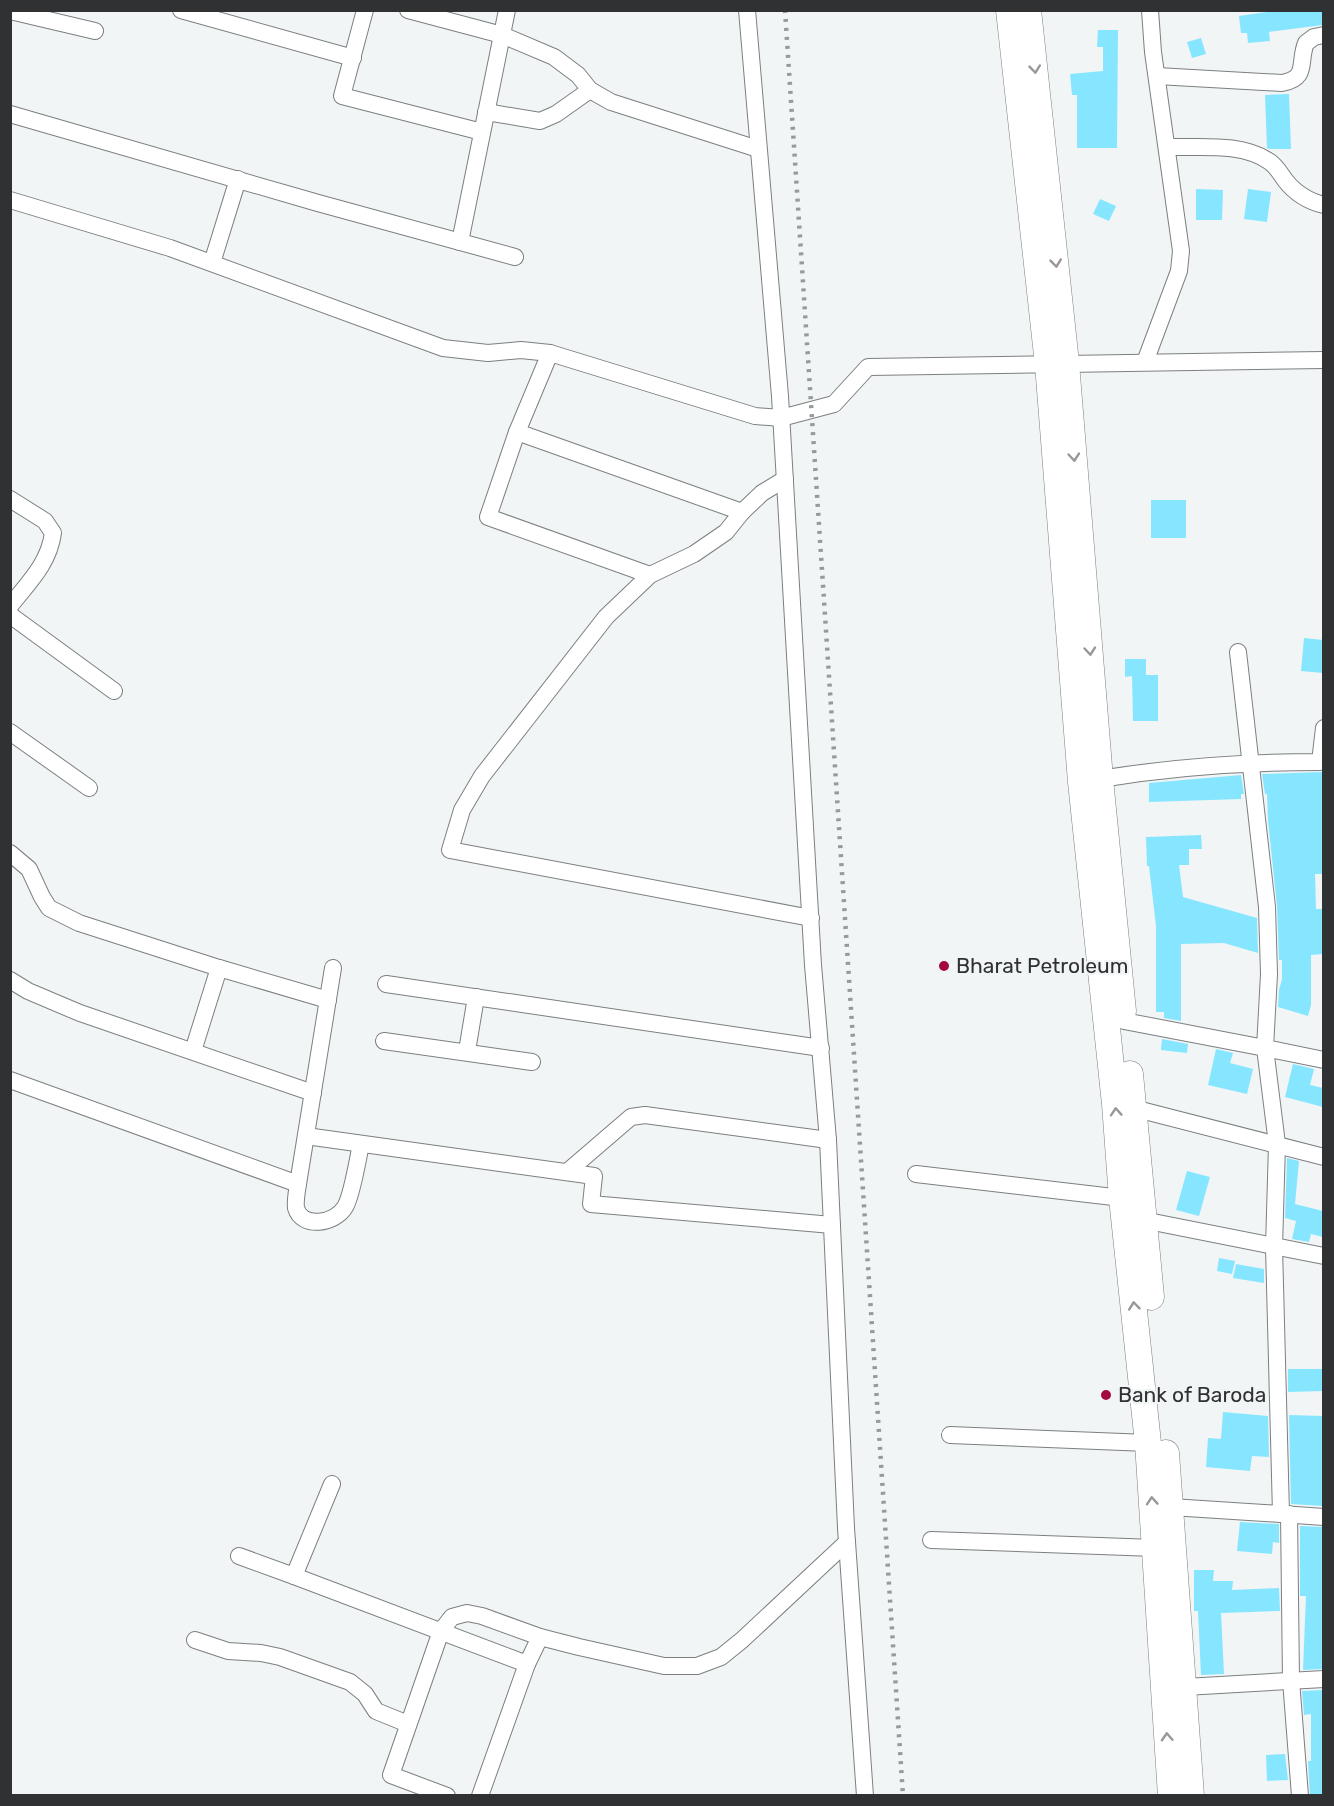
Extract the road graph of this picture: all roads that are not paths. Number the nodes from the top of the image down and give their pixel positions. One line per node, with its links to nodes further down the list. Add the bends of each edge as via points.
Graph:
1 (10, 10): 10 (street)
2 (180, 10): 13 (street)
3 (365, 10): 13 (street)
4 (408, 10): 11 (street)
5 (507, 10): 11 (street)
6 (747, 10): 20 (street)
7 (1009, 10): 30 (main road)
8 (1028, 10): 30 (main road, one-way to 30)
9 (1150, 10): 14 (street)
10 (95, 31)
11 (502, 34): 15 (street, via 554,57); 16 (street)
12 (1323, 35): 14 (street, via 1306,43 1300,74 1293,81)
13 (353, 58): 18 (street, via 342,96)
14 (1157, 76): 19 (street)
15 (590, 90): 16 (street, via 540,121); 20 (street, via 611,102)
16 (486, 112): 18 (street)
17 (10, 114): 21 (street)
18 (482, 132): 24 (street)
19 (1168, 147): 23 (street, via 1237,149 1256,154 1277,168 1297,193); 29 (street, via 1181,262)
20 (759, 149): 31 (street)
21 (238, 179): 24 (street); 26 (street)
22 (10, 200): 26 (street)
23 (1323, 205)
24 (460, 242): 25 (street)
25 (515, 257)
26 (212, 263): 27 (street, via 443,348)
27 (550, 353): 31 (street, via 755,416); 32 (street)
28 (1323, 360): 29 (street)
29 (1145, 362): 30 (street)
30 (1057, 363): 31 (street, via 868,367 834,404); 45 (main road, one-way to 45); 74 (main road, one-way to 30, via 1081,783)
31 (781, 418): 33 (street)
32 (517, 432): 35 (street); 36 (street, via 488,517)
33 (785, 478): 35 (street, via 762,492); 48 (street)
34 (10, 499): 37 (street, via 45,521 53,533 50,551)
35 (742, 512): 36 (street, via 726,532 694,554)
36 (650, 575): 48 (street, via 606,617 482,776 462,810 450,850)
37 (10, 606)
38 (10, 615): 40 (street)
39 (1238, 652): 43 (street)
40 (114, 691)
41 (1323, 728): 44 (street)
42 (10, 732): 46 (street)
43 (1250, 762): 44 (street); 45 (street); 58 (street, via 1267,908)
44 (1322, 762)
45 (1100, 779): 55 (main road)
46 (89, 788)
47 (10, 853): 49 (street, via 29,869 49,908 79,923)
48 (811, 918): 57 (street)
49 (219, 968): 54 (street); 59 (street)
50 (333, 968): 54 (street)
51 (10, 980): 59 (street, via 80,1013)
52 (386, 984): 53 (street)
53 (476, 997): 57 (street); 60 (street)
54 (328, 1000): 64 (street)
55 (1124, 1021): 58 (street); 65 (main road)
56 (384, 1041): 60 (street)
57 (821, 1048): 67 (street)
58 (1265, 1048): 61 (street); 69 (street)
59 (193, 1051): 64 (street)
60 (467, 1051): 62 (street)
61 (1323, 1060)
62 (532, 1062)
63 (10, 1080): 73 (street)
64 (313, 1093): 66 (street)
65 (1134, 1108): 69 (street); 75 (main road)
66 (306, 1136): 68 (street); 73 (street)
67 (828, 1140): 71 (street, via 631,1116); 76 (street)
68 (361, 1144): 71 (street); 73 (street, via 347,1204 339,1216 326,1222 301,1215 296,1207)
69 (1277, 1144): 70 (street); 77 (street)
70 (1323, 1157)
71 (567, 1172): 76 (street, via 594,1176 591,1204)
72 (916, 1174): 74 (street)
73 (298, 1184)
74 (1122, 1198): 80 (main road, one-way to 74)
75 (1143, 1220): 77 (street); 82 (main road)
76 (832, 1225): 86 (street)
77 (1274, 1247): 78 (street); 83 (street)
78 (1323, 1256)
79 (950, 1436): 80 (street)
80 (1148, 1443): 87 (main road, one-way to 80)
81 (332, 1484): 89 (street)
82 (1171, 1507): 83 (street); 96 (main road)
83 (1285, 1514): 84 (street); 95 (street)
84 (1323, 1517)
85 (931, 1540): 87 (street)
86 (847, 1542): 91 (street, via 742,1640 721,1657 698,1666 664,1666); 100 (street)
87 (1155, 1548): 101 (main road, one-way to 87)
88 (239, 1556): 89 (street)
89 (294, 1576): 90 (street)
90 (441, 1631): 91 (street, via 452,1617 467,1613); 93 (street); 97 (street)
91 (540, 1637): 93 (street)
92 (195, 1640): 97 (street, via 228,1651 280,1657 350,1682 365,1694 376,1711)
93 (527, 1664): 99 (street)
94 (1323, 1679): 95 (street)
95 (1291, 1680): 96 (street); 103 (street)
96 (1185, 1687): 102 (main road)
97 (408, 1724): 98 (street, via 391,1774)
98 (447, 1796)
99 (480, 1796)
100 (865, 1796)
101 (1171, 1796)
102 (1191, 1796)
103 (1300, 1796)

